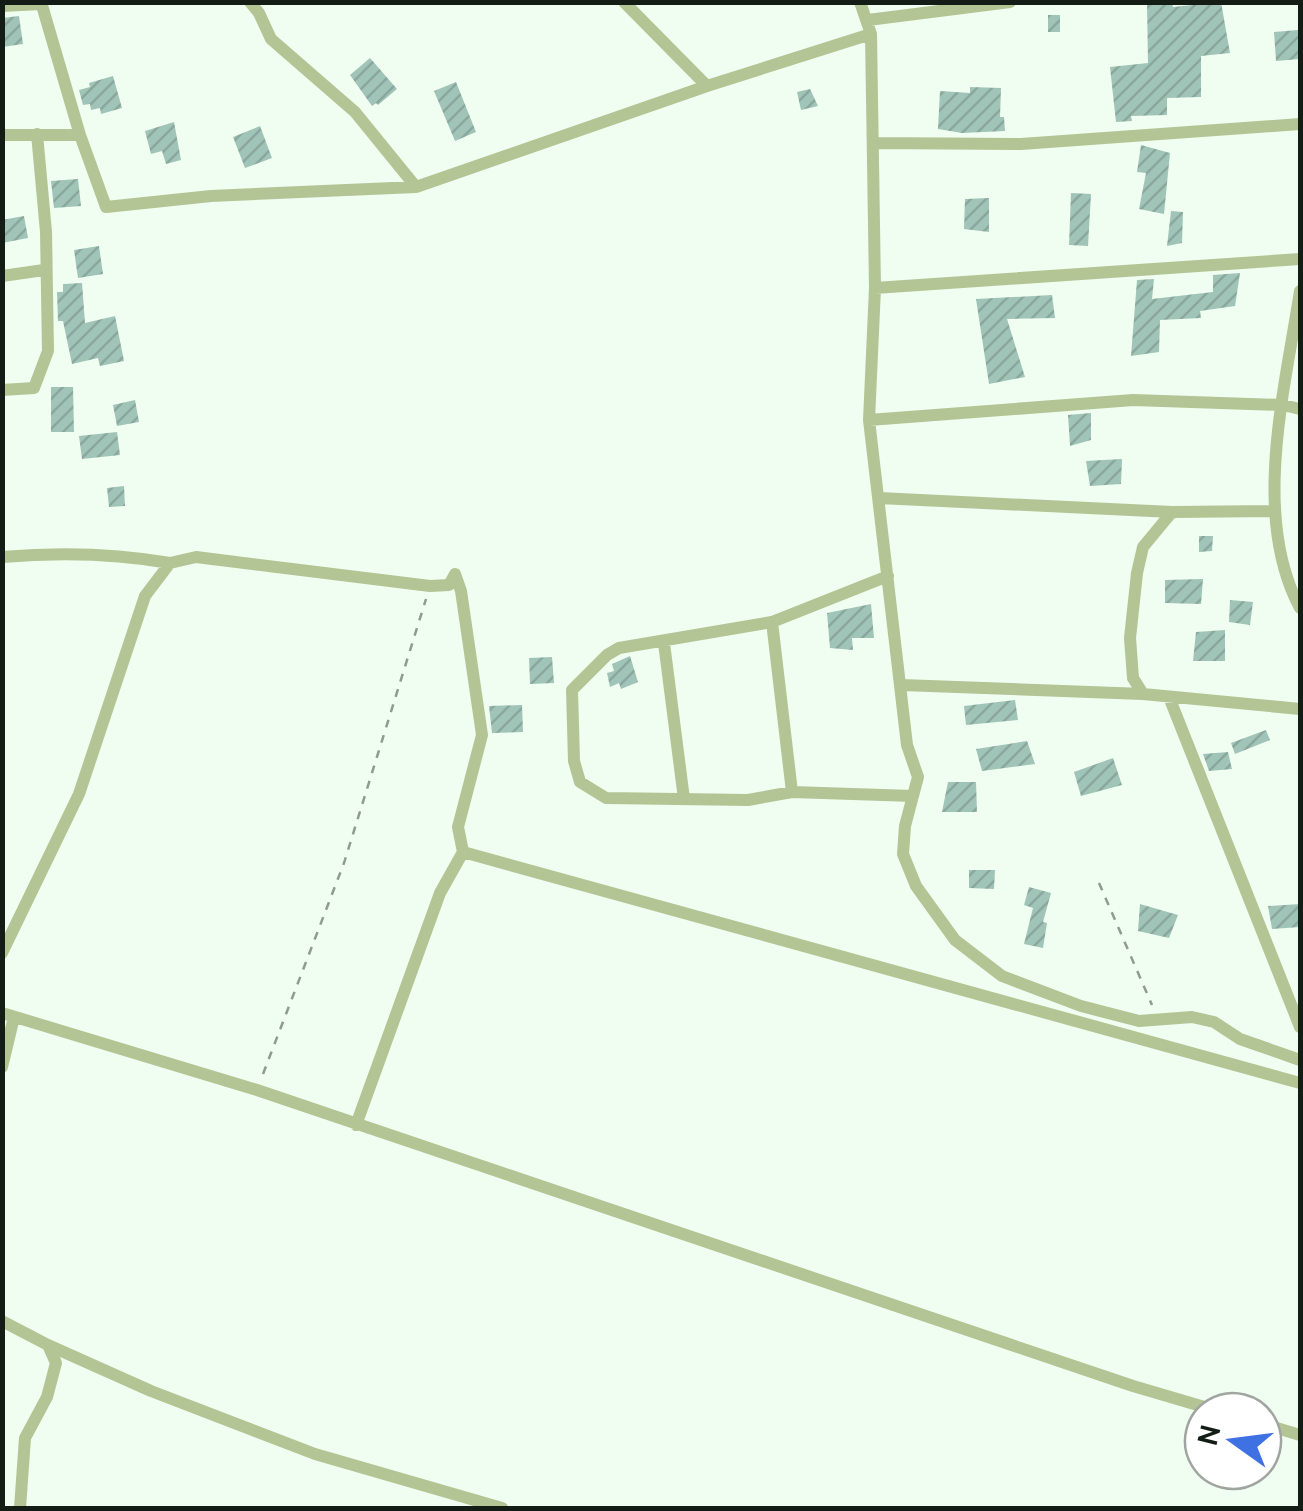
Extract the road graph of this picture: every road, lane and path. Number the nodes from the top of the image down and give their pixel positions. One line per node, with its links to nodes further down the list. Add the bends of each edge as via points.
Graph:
1 (250, 2): 15 (street, via 271,38 355,112)
2 (624, 2): 9 (street)
3 (860, 2): 8 (street)
4 (1010, 2): 6 (street)
5 (41, 4): 7 (street); 13 (street)
6 (970, 5): 8 (street)
7 (2, 6)
8 (870, 27): 9 (street); 14 (street)
9 (707, 86): 15 (street)
10 (1300, 124): 14 (street, via 1021,144)
11 (38, 134): 12 (street); 13 (street); 17 (street)
12 (2, 135)
13 (80, 136): 15 (street, via 106,206)
14 (873, 143): 19 (street)
15 (416, 186)
16 (1300, 258): 19 (street)
17 (44, 270): 18 (street); 21 (street, via 48,351 34,388)
18 (2, 276)
19 (875, 288): 24 (street)
20 (1300, 291): 22 (street)
21 (2, 390)
22 (1283, 405): 23 (street); 24 (street, via 1133,400); 26 (street)
23 (1300, 409)
24 (868, 420): 25 (street)
25 (879, 498): 27 (street); 30 (street)
26 (1273, 511): 27 (street); 32 (street, via 1286,581)
27 (1172, 512): 36 (street, via 1143,547 1137,573 1130,638 1133,678)
28 (2, 557): 29 (street, via 59,552)
29 (170, 563): 31 (street, via 196,557); 44 (street, via 145,596 79,794)
30 (888, 576): 33 (street); 35 (street)
31 (430, 586): 42 (street, via 448,585 455,574 462,591 482,735 458,828); 51 (path, via 344,864)
32 (1300, 608)
33 (772, 622): 34 (street); 39 (street)
34 (664, 643): 41 (street); 41 (street, via 619,648 572,690 574,761 580,782 606,798)
35 (902, 686): 36 (street); 40 (street, via 907,745 918,777)
36 (1144, 694): 37 (street)
37 (1169, 697): 38 (street); 47 (street)
38 (1300, 709)
39 (792, 792): 40 (street); 41 (street, via 748,800)
40 (914, 796): 46 (street, via 903,854 916,886 955,940 1002,976 1081,1006)
41 (684, 799)
42 (463, 852): 50 (street); 52 (street, via 440,893)
43 (1099, 883): 46 (path)
44 (2, 952)
45 (8, 1015): 49 (street); 51 (street)
46 (1161, 1020): 48 (street, via 1192,1016 1214,1022 1240,1039)
47 (1300, 1027)
48 (1300, 1060)
49 (2, 1066)
50 (1300, 1083)
51 (258, 1090): 52 (street)
52 (356, 1126): 55 (street)
53 (2, 1321): 54 (street)
54 (48, 1344): 56 (street, via 56,1363 47,1398 25,1438); 57 (street, via 315,1454)
55 (1183, 1401)
56 (20, 1508)
57 (502, 1508)

